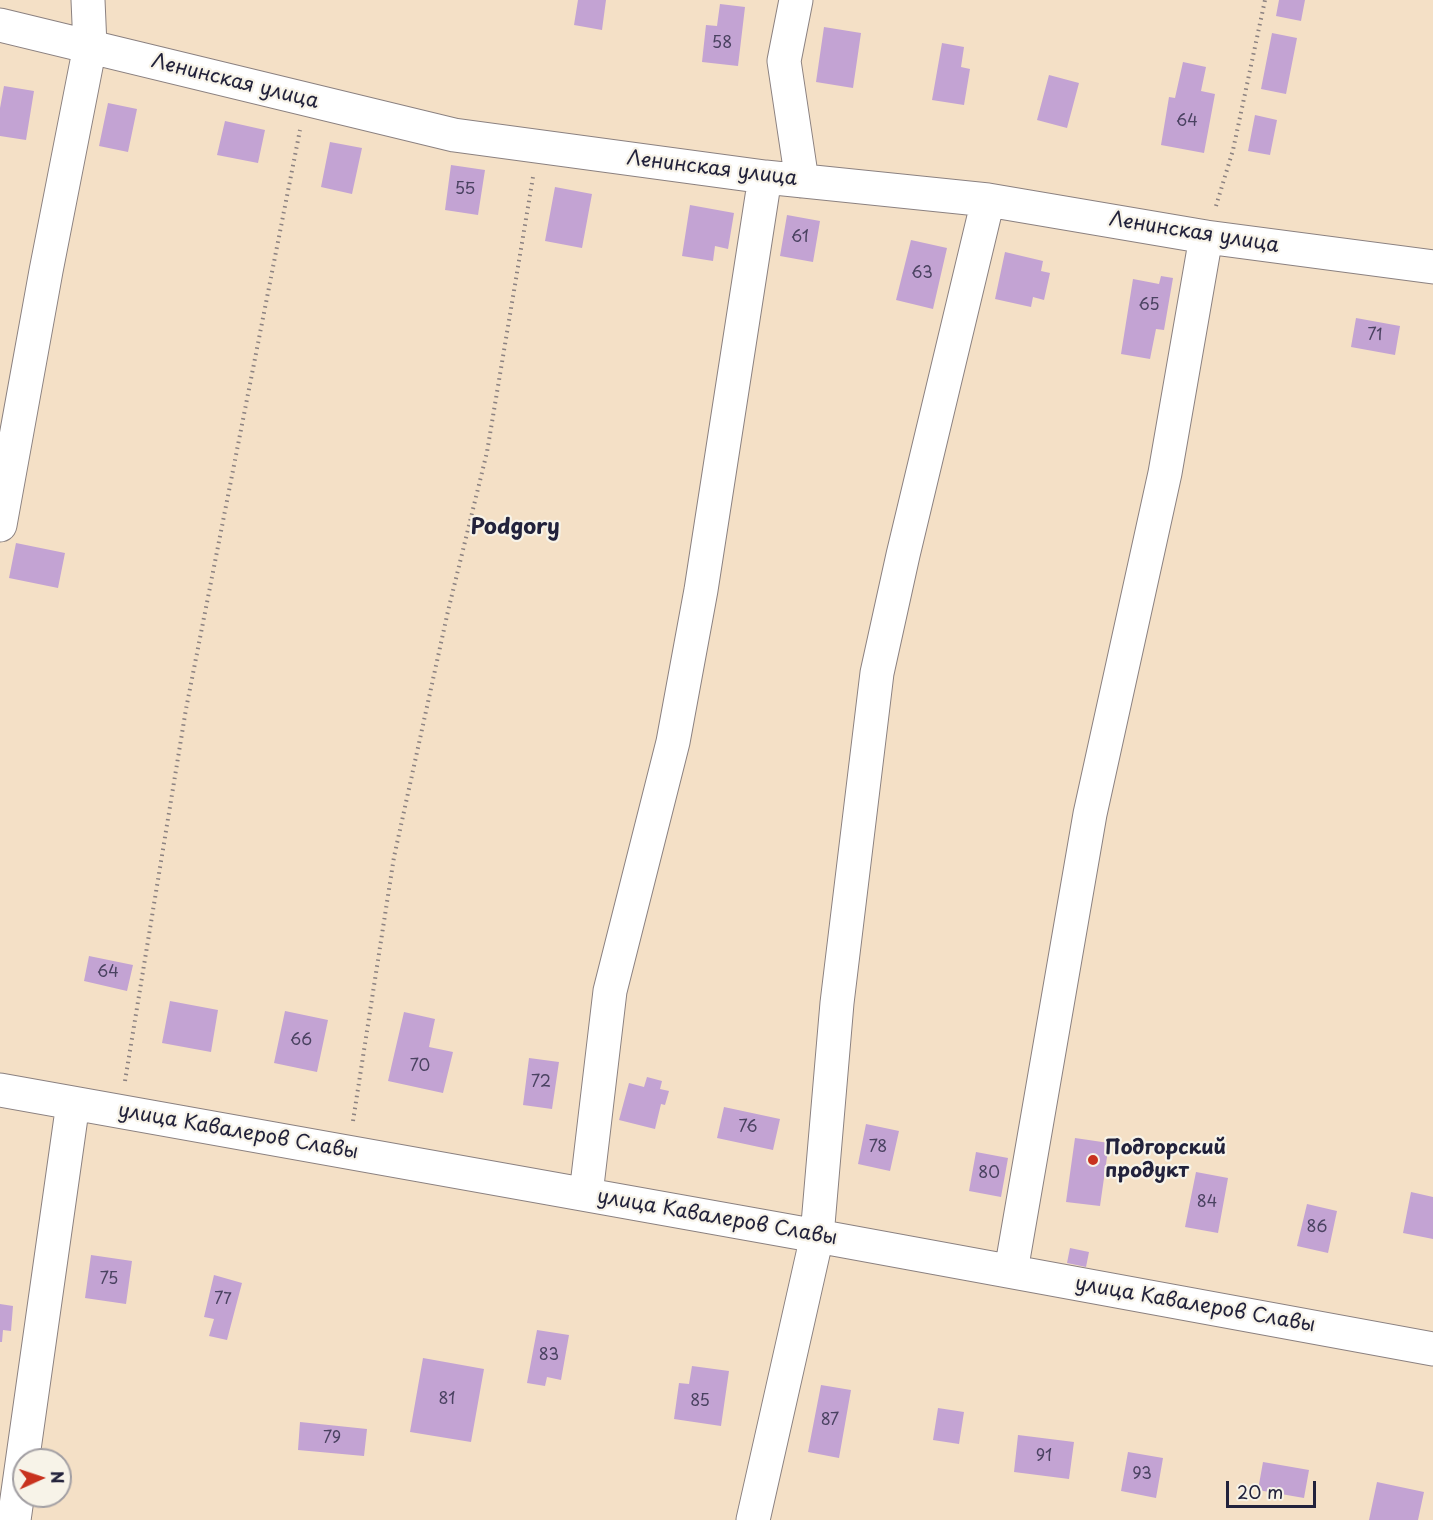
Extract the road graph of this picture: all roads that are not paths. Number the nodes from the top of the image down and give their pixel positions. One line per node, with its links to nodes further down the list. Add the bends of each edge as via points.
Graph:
1 (88, 0): 4 (street)
2 (796, 0): 6 (street, via 784,60)
3 (0, 24): 4 (street, Ленинская улица)
4 (90, 46): 5 (street, Ленинская улица, via 454,135); 10 (street)
5 (765, 177): 6 (street, Ленинская улица); 13 (street, via 701,590 673,742 610,992)
6 (802, 181): 7 (street, Ленинская улица)
7 (988, 200): 8 (street, Ленинская улица); 14 (street, via 877,673 837,1003)
8 (1206, 237): 9 (street, Ленинская улица); 15 (street, via 1165,473 1090,814)
9 (1433, 267)
10 (0, 525)
11 (0, 1090): 12 (street, улица Кавалеров Славы)
12 (73, 1103): 13 (street, улица Кавалеров Славы); 17 (street)
13 (586, 1194): 14 (street, улица Кавалеров Славы)
14 (817, 1236): 15 (street, улица Кавалеров Славы); 18 (street)
15 (1011, 1271): 16 (street, улица Кавалеров Славы)
16 (1433, 1349)
17 (14, 1520)
18 (753, 1520)

